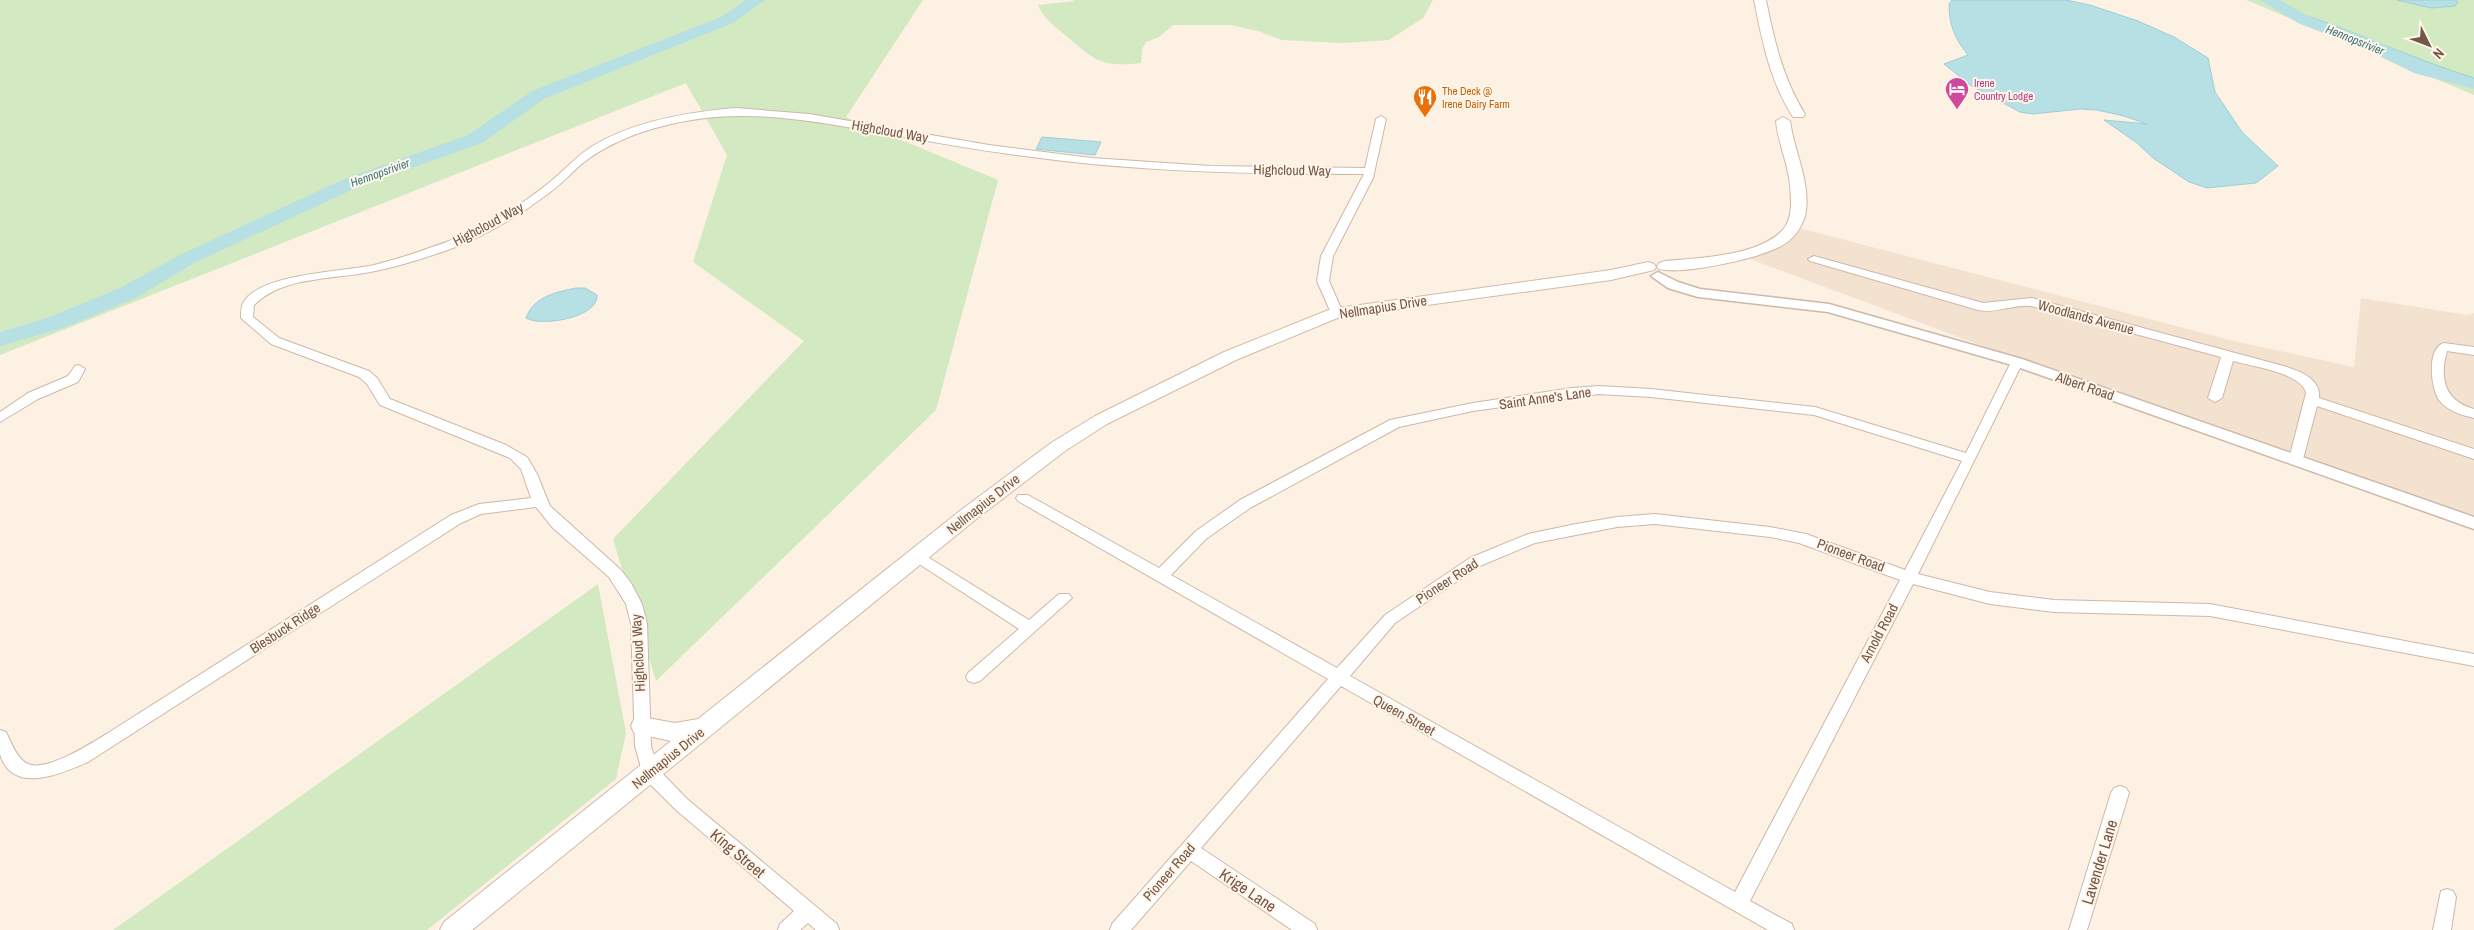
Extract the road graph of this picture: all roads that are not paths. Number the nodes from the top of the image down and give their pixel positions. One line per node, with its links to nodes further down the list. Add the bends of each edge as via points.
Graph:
1 (1760, 0): 2 (main road, Nellmapius Drive)
2 (1776, 64): 3 (main road, Nellmapius Drive, via 1774,76); 5 (main road, Nellmapius Drive)
3 (1782, 117): 5 (main road); 6 (main road, Nellmapius Drive)
4 (1381, 119): 7 (street)
5 (1798, 119): 6 (main road, Nellmapius Drive)
6 (1792, 157): 9 (main road, Nellmapius Drive, via 1798,212 1789,231 1752,253)
7 (1368, 171): 11 (street, via 1368,178 1327,256 1324,280); 24 (street, Highcloud Way, via 1114,164 958,144 776,112 754,110 707,114 610,139 577,162 548,190 461,240 361,271 284,282 263,291 248,305 247,318 276,341 364,374 372,379 378,394 386,402 515,455 530,469)
8 (1814, 259): 13 (street, Woodlands Avenue, via 1982,307 2032,302)
9 (1694, 264): 10 (main road, Nellmapius Drive)
10 (1660, 272): 11 (main road, Nellmapius Drive, via 1610,275); 14 (street, Albert Road, via 1685,290 1829,308)
11 (1337, 313): 26 (main road, Nellmapius Drive, via 1230,356 1101,420 1032,466)
12 (2474, 351): 18 (street, via 2444,347 2440,352 2438,376 2442,398 2454,407)
13 (2228, 355): 16 (street); 17 (street, Woodlands Avenue, via 2299,376 2311,386)
14 (2017, 362): 21 (street, Albert Road); 22 (street, Arnold Road)
15 (79, 369): 19 (street, via 73,379 33,396)
16 (2215, 398)
17 (2312, 400): 20 (street); 21 (street)
18 (2474, 414)
19 (0, 418)
20 (2474, 454)
21 (2296, 459): 25 (street, Albert Road)
22 (1970, 460): 27 (street, Saint Anne's Lane, via 1814,412 1645,392 1572,392 1395,423 1245,504 1202,535); 28 (street, Arnold Road)
23 (1023, 498): 27 (street, Queen Street)
24 (540, 502): 34 (street, Highcloud Way, via 565,530 611,567 635,606 639,624); 36 (street, Blesbuck Ridge, via 479,509 462,515 241,658 64,764 35,772 19,767)
25 (2474, 523)
26 (918, 556): 30 (street); 35 (main road, Nellmapius Drive)
27 (1160, 576): 33 (street, Queen Street)
28 (1909, 576): 31 (street, Pioneer Road, via 1958,592 2021,602 2210,610); 33 (street, Pioneer Road, via 1813,541 1770,532 1655,519 1576,529 1533,538 1470,565 1390,619); 41 (street, Arnold Road)
29 (1064, 598): 30 (street)
30 (1030, 628): 32 (street)
31 (2474, 660)
32 (974, 677)
33 (1339, 678): 39 (street, Pioneer Road); 41 (street, Queen Street)
34 (642, 726): 35 (main road, via 675,732); 37 (street, Highcloud Way)
35 (706, 726): 37 (main road, Nellmapius Drive)
36 (0, 737)
37 (650, 773): 42 (street, King Street, via 681,804); 43 (main road, Nellmapius Drive)
38 (2120, 793): 49 (street, Lavender Lane)
39 (1188, 849): 46 (street, Pioneer Road); 47 (street, Krige Lane)
40 (2447, 897): 50 (street)
41 (1739, 904): 48 (street, Queen Street)
42 (807, 911): 44 (street); 45 (street, King Street)
43 (453, 930)
44 (787, 930)
45 (830, 930)
46 (1119, 930)
47 (1308, 930)
48 (1785, 930)
49 (2078, 930)
50 (2442, 930)

